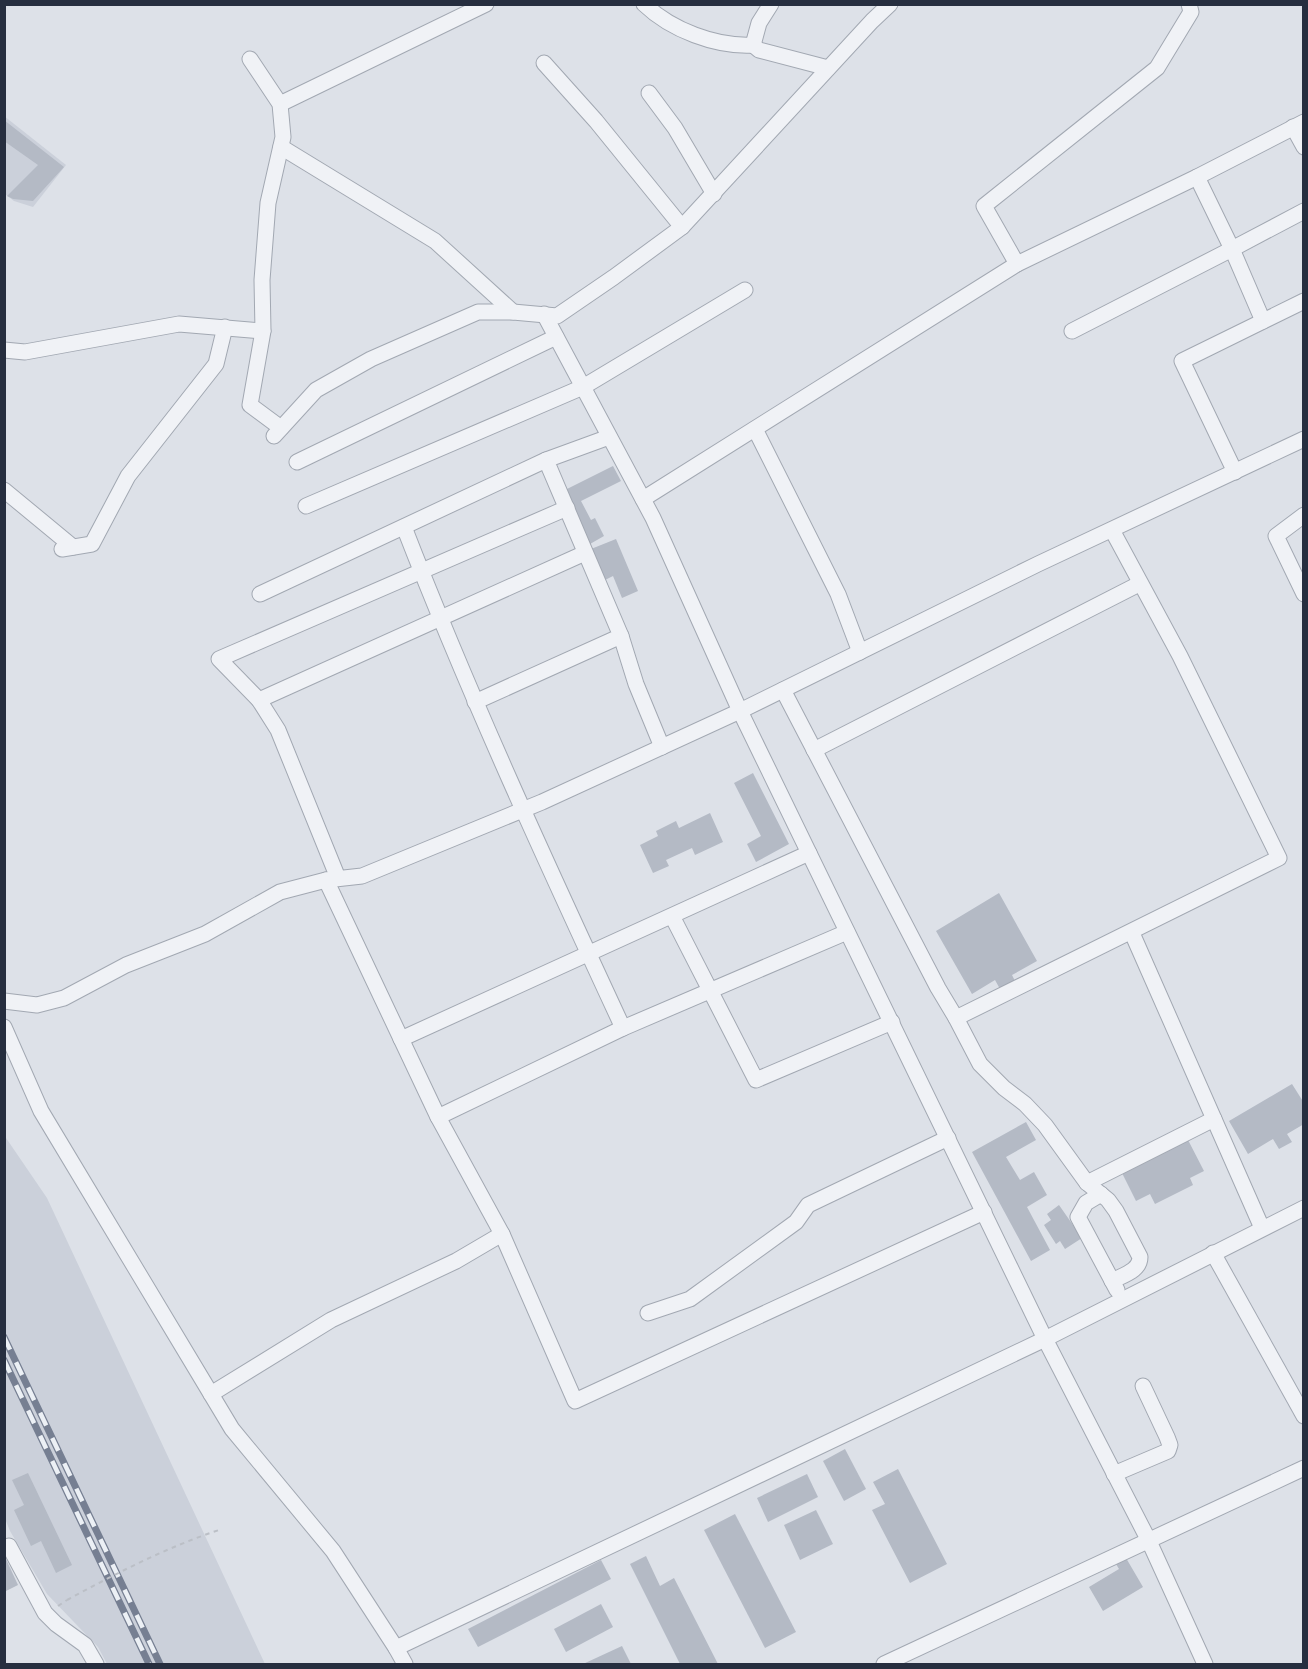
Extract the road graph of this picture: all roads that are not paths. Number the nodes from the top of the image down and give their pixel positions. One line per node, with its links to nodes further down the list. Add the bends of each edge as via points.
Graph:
1 (486, 4): 11 (street)
2 (644, 4): 6 (street, via 686,33)
3 (771, 4): 6 (street, via 759,23)
4 (890, 4): 9 (street)
5 (1189, 4): 20 (street, via 1191,12 1157,68 984,206)
6 (753, 45): 9 (street)
7 (250, 59): 11 (street)
8 (544, 63): 18 (street)
9 (828, 69): 16 (street)
10 (649, 93): 16 (street)
11 (280, 104): 13 (street)
12 (1298, 125): 14 (street); 15 (street)
13 (281, 147): 23 (street, via 435,241); 27 (street, via 268,203)
14 (1304, 147)
15 (1197, 177): 19 (street); 20 (street)
16 (714, 194): 18 (street)
17 (1304, 211): 19 (street)
18 (682, 227): 24 (street, via 557,316)
19 (1232, 249): 25 (street); 28 (street)
20 (1017, 264): 32 (street)
21 (745, 290): 31 (street)
22 (1304, 301): 25 (street)
23 (513, 312): 24 (street); 27 (street, via 478,312 371,359 316,390 277,432 250,405)
24 (544, 314): 29 (street)
25 (1263, 321): 37 (street, via 1182,362)
26 (225, 327): 27 (street); 30 (street, via 178,324 25,352); 38 (street, via 216,364 128,476 92,544 67,548)
27 (263, 331)
28 (1072, 331)
29 (556, 337): 31 (street); 36 (street)
30 (4, 350)
31 (583, 387): 33 (street); 40 (street)
32 (754, 429): 39 (street); 52 (street, via 838,594)
33 (609, 437): 35 (street); 39 (street)
34 (1304, 439): 37 (street)
35 (546, 460): 41 (street); 43 (street)
36 (297, 462)
37 (1235, 472): 44 (street)
38 (4, 490)
39 (642, 499): 56 (street)
40 (306, 506)
41 (567, 508): 45 (street); 46 (street)
42 (1304, 515): 49 (street, via 1276,536)
43 (404, 526): 46 (street); 48 (street)
44 (1112, 530): 47 (street); 52 (street)
45 (585, 553): 50 (street); 51 (street)
46 (422, 571): 50 (street); 54 (street, via 219,659)
47 (1139, 584): 58 (street); 64 (street, via 1180,656 1279,858)
48 (260, 594)
49 (1304, 594)
50 (440, 619): 54 (street); 55 (street)
51 (621, 636): 55 (street); 57 (street)
52 (860, 652): 53 (street)
53 (783, 690): 56 (street); 58 (street)
54 (259, 700): 61 (street, via 278,730)
55 (475, 702): 59 (street)
56 (740, 711): 57 (street); 60 (street)
57 (662, 747): 59 (street)
58 (814, 750): 68 (street)
59 (522, 810): 61 (street, via 362,876); 65 (street)
60 (809, 853): 62 (street); 63 (street)
61 (332, 879): 67 (street, via 280,892 205,934 126,965 64,998 37,1005); 72 (street)
62 (672, 916): 65 (street); 66 (street)
63 (848, 932): 66 (street); 69 (street)
64 (1132, 933): 68 (street); 74 (street)
65 (589, 954): 71 (street); 72 (street)
66 (710, 991): 69 (street, via 756,1080); 71 (street)
67 (4, 1000)
68 (957, 1018): 76 (street, via 980,1064 1045,1125)
69 (892, 1022): 75 (street)
70 (4, 1028): 88 (street, via 41,1111)
71 (623, 1028): 73 (street)
72 (401, 1039): 73 (street)
73 (438, 1117): 81 (street)
74 (1214, 1119): 76 (street); 80 (street)
75 (948, 1138): 79 (street); 85 (street, via 808,1206 796,1222 690,1299)
76 (1087, 1183): 77 (street)
77 (1101, 1194): 83 (street, via 1086,1203 1078,1217); 83 (street, via 1116,1211 1141,1262)
78 (1304, 1208): 80 (street)
79 (984, 1212): 81 (street, via 574,1401); 86 (street)
80 (1262, 1228): 82 (street)
81 (502, 1234): 88 (street, via 331,1320)
82 (1213, 1253): 84 (street); 89 (street)
83 (1112, 1281): 84 (street)
84 (1122, 1299): 86 (street)
85 (648, 1313)
86 (1045, 1339): 91 (street); 94 (street)
87 (1143, 1386): 91 (street, via 1170,1445 1168,1451)
88 (211, 1394): 94 (street, via 232,1429 333,1551)
89 (1304, 1416)
90 (1304, 1468): 92 (street)
91 (1114, 1474): 92 (street)
92 (1148, 1539): 97 (street); 98 (street)
93 (4, 1548): 95 (street, via 9,1546 45,1613 85,1645)
94 (396, 1648): 96 (street)
95 (96, 1665)
96 (405, 1665)
97 (884, 1665)
98 (1205, 1665)

